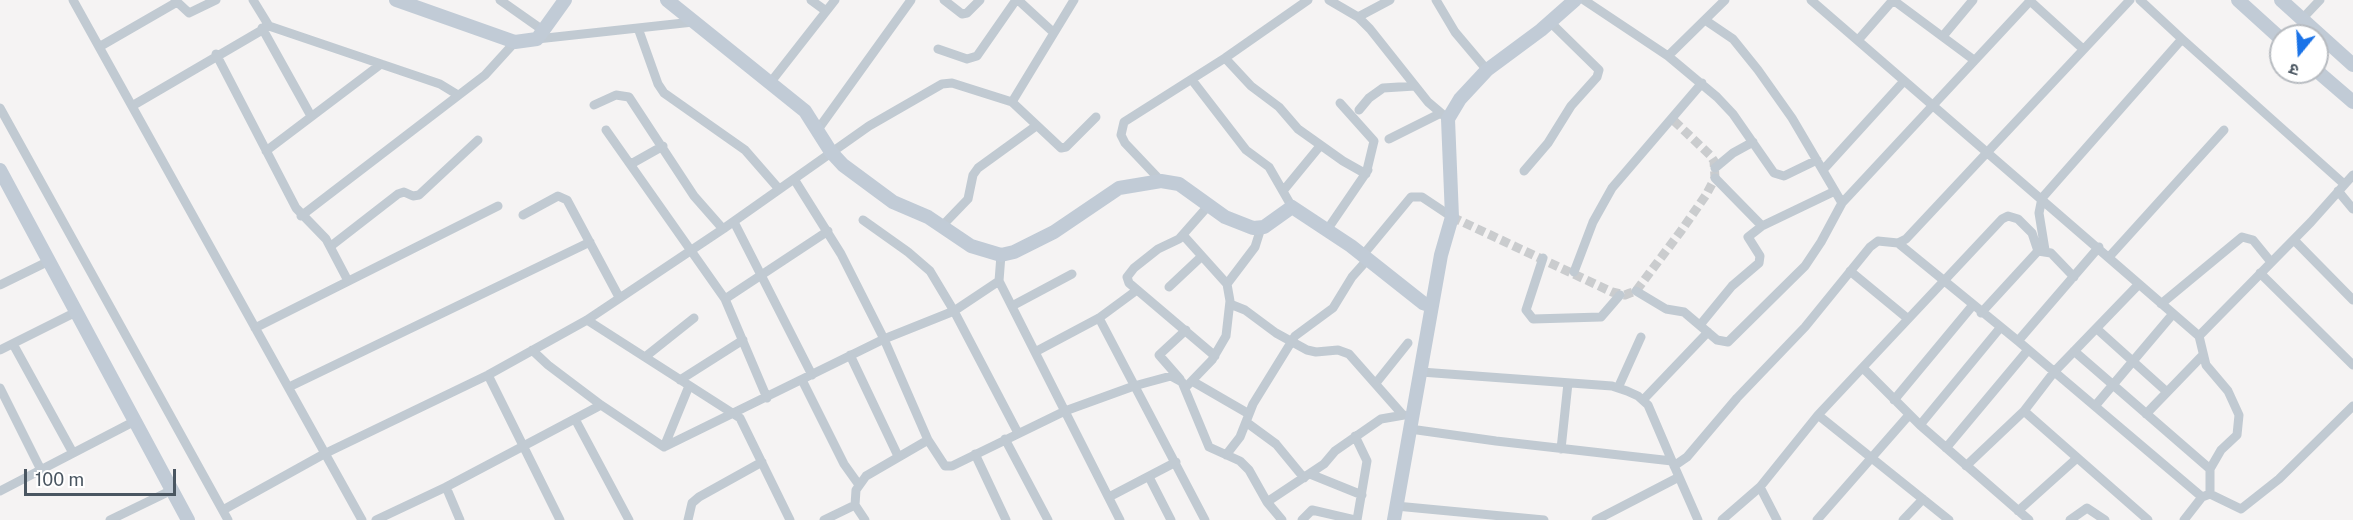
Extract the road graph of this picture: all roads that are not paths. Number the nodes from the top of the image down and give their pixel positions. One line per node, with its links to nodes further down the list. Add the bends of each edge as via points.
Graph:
1 (73, 0): 49 (street)
2 (216, 0): 31 (street, via 189,13)
3 (253, 0): 40 (street)
4 (396, 0): 32 (street)
5 (500, 0): 44 (street)
6 (565, 0): 44 (street)
7 (667, 0): 38 (street)
8 (811, 0): 34 (street)
9 (835, 0): 34 (street)
10 (911, 0): 78 (street)
11 (944, 0): 12 (street, via 962,14)
12 (980, 0)
13 (1017, 0): 43 (street); 50 (street, via 977,56 967,59)
14 (1074, 0): 43 (street)
15 (1308, 0): 33 (street)
16 (1329, 0): 35 (street)
17 (1390, 0): 35 (street)
18 (1436, 0): 58 (street, via 1455,32)
19 (1575, 0): 39 (street)
20 (1584, 0): 53 (street)
21 (1725, 0): 37 (street)
22 (1812, 0): 46 (street)
23 (1893, 0): 45 (street); 46 (street)
24 (1973, 0): 45 (street)
25 (2030, 0): 51 (street); 55 (street)
26 (2130, 0): 51 (street)
27 (2140, 0): 47 (street)
28 (2238, 0): 42 (street)
29 (2281, 0): 36 (street)
30 (2320, 0): 36 (street)
31 (176, 1): 49 (street)
32 (421, 4): 48 (street)
33 (1295, 4): 54 (street)
34 (826, 11): 62 (street)
35 (1358, 17): 64 (street)
36 (2302, 19): 57 (street)
37 (1705, 20): 53 (street); 90 (street, via 1744,51)
38 (693, 22): 41 (street); 62 (street)
39 (1550, 22): 58 (street); 94 (street, via 1599,70)
40 (266, 27): 52 (street); 56 (street); 74 (street)
41 (638, 28): 44 (street); 100 (street, via 664,93 745,150)
42 (2269, 28)
43 (1053, 32): 66 (street)
44 (540, 35): 48 (street)
45 (1943, 36): 55 (street)
46 (1859, 39): 60 (street)
47 (2182, 39): 99 (street); 103 (street)
48 (515, 42): 65 (street, via 496,65)
49 (99, 46): 71 (street)
50 (938, 49)
51 (2084, 49): 88 (street)
52 (216, 54): 71 (street); 86 (street)
53 (1668, 56): 63 (street)
54 (1225, 58): 59 (street); 85 (street)
55 (1974, 60): 70 (street)
56 (381, 64): 65 (street, via 440,84); 74 (street)
57 (2353, 65)
58 (1487, 70): 75 (street)
59 (1192, 80): 98 (street, via 1124,122 1121,128 1125,143); 101 (street, via 1246,150 1269,167)
60 (1904, 81): 70 (street); 93 (street)
61 (2329, 81): 67 (street)
62 (770, 82): 78 (street)
63 (1702, 82): 83 (street); 136 (street, via 1612,188 1593,222)
64 (1415, 86): 73 (street, via 1383,88); 75 (street)
65 (458, 95): 110 (street)
66 (1012, 102): 77 (street); 87 (street, via 952,83 942,84)
67 (2353, 102)
68 (1340, 103): 95 (street, via 1374,141)
69 (594, 105): 84 (street, via 616,95 629,97)
70 (1933, 105): 88 (street); 104 (street)
71 (132, 106): 168 (street)
72 (0, 108): 263 (street)
73 (1359, 110)
74 (311, 116): 86 (street)
75 (1443, 116): 81 (street); 111 (street)
76 (1096, 117): 77 (street, via 1063,148)
77 (1036, 126): 114 (street, via 978,168 968,199)
78 (819, 128): 87 (street)
79 (606, 130): 91 (street)
80 (2224, 130): 131 (street)
81 (1389, 139)
82 (478, 140): 124 (street, via 419,195 398,194)
83 (1753, 142): 90 (street, via 1779,176); 115 (street, via 1733,153 1715,173)
84 (663, 146): 91 (street); 117 (street, via 694,196)
85 (1320, 146): 95 (street); 101 (street)
86 (266, 151): 110 (street)
87 (831, 152): 97 (street); 114 (street, via 893,202)
88 (1990, 153): 103 (street); 123 (street)
89 (1377, 155): 95 (street)
90 (1817, 160): 93 (street)
91 (631, 164): 126 (street)
92 (0, 170): 133 (street)
93 (1823, 170): 102 (street)
94 (1524, 171)
95 (1366, 174): 118 (street)
96 (2353, 175): 99 (street)
97 (794, 179): 100 (street); 119 (street)
98 (1161, 181): 105 (street, via 1179,184); 128 (street, via 1119,188 1054,232)
99 (2341, 187): 108 (street); 121 (street)
100 (779, 189): 113 (street)
101 (1283, 191): 107 (street)
102 (1835, 191): 104 (street); 115 (street)
103 (2042, 198): 125 (street); 127 (street)
104 (1842, 203): 172 (street, via 1805,266 1732,338 1723,343)
105 (1209, 205): 116 (street, via 1242,226); 120 (street)
106 (498, 206): 141 (street)
107 (1292, 207): 116 (street); 118 (street)
108 (2353, 210)
109 (523, 215): 122 (street, via 563,196)
110 (301, 216): 124 (street)
111 (1452, 217): 130 (street, via 1422,197 1411,197); 158 (street)
112 (863, 220): 159 (street, via 922,263 938,281)
113 (734, 222): 117 (street); 138 (street)
114 (942, 226): 128 (street, via 971,246)
115 (1762, 226): 167 (street, via 1748,237 1760,263 1732,286)
116 (1261, 228): 144 (street, via 1255,247)
117 (723, 229): 126 (street)
118 (1327, 230): 130 (street)
119 (828, 231): 138 (street); 175 (street)
120 (1183, 235): 129 (street); 148 (street, via 1131,270 1128,280)
121 (2294, 240): 134 (street); 153 (street)
122 (590, 242): 151 (street); 206 (street)
123 (1898, 243): 135 (street, via 1878,241); 143 (street)
124 (331, 246): 141 (street)
125 (2099, 248): 131 (street); 140 (street)
126 (692, 250): 151 (street); 152 (street)
127 (2041, 251): 140 (street); 143 (street, via 2032,233 2018,219 2008,216 1983,237); 161 (street)
128 (1001, 255): 142 (street)
129 (1202, 256): 144 (street); 147 (street)
130 (1365, 257): 158 (street); 177 (street, via 1334,308 1304,327)
131 (2109, 257): 145 (street)
132 (1543, 258): 150 (street, via 1526,310 1533,319 1601,317)
133 (49, 261): 146 (street); 160 (street)
134 (2271, 262): 137 (street); 155 (street, via 2253,240 2241,237)
135 (1850, 271): 165 (street); 244 (street, via 1805,327 1687,457)
136 (1574, 272)
137 (2260, 273): 173 (street); 191 (street)
138 (761, 274): 152 (street); 196 (street)
139 (1072, 274): 157 (street)
140 (2074, 278): 178 (street)
141 (347, 279): 168 (street)
142 (999, 281): 157 (street); 159 (street)
143 (1944, 281): 156 (street); 165 (street)
144 (1227, 284): 154 (street)
145 (2139, 284): 155 (street); 170 (street)
146 (0, 285)
147 (1169, 288)
148 (1137, 290): 164 (street); 171 (street)
149 (1636, 291): 167 (street, via 1666,309 1684,312)
150 (1620, 295)
151 (619, 297): 166 (street)
152 (724, 299): 176 (street)
153 (2353, 300)
154 (1230, 304): 177 (street); 187 (street, via 1226,336)
155 (2161, 304): 162 (street)
156 (1973, 305): 161 (street); 212 (street)
157 (1012, 306): 185 (street)
158 (1432, 306): 193 (street)
159 (954, 311): 175 (street); 227 (street)
160 (76, 312): 180 (street); 225 (street)
161 (1981, 313): 169 (street)
162 (2172, 315): 173 (street); 190 (street)
163 (694, 318): 189 (street)
164 (1099, 318): 185 (street); 205 (street)
165 (1907, 318): 192 (street)
166 (587, 320): 182 (street); 189 (street)
167 (1700, 325): 172 (street)
168 (255, 328): 206 (street)
169 (2000, 328): 178 (street); 226 (street)
170 (2097, 329): 184 (street); 190 (street)
171 (1186, 330): 187 (street); 202 (street, via 1159,356)
172 (1708, 332): 211 (street)
173 (2199, 336): 188 (street)
174 (1641, 337): 208 (street)
175 (884, 339): 186 (street); 230 (street)
176 (743, 340): 197 (street); 210 (street)
177 (1292, 341): 200 (street, via 1311,352 1338,350 1349,354); 222 (street)
178 (2018, 341): 183 (street)
179 (1408, 343): 200 (street)
180 (13, 344): 181 (street); 235 (street)
181 (0, 350)
182 (532, 350): 195 (street); 213 (street)
183 (2028, 350): 194 (street); 233 (street)
184 (2074, 351): 194 (street); 203 (street)
185 (1035, 352): 216 (street)
186 (850, 356): 196 (street); 239 (street)
187 (1215, 356): 199 (street)
188 (2202, 356): 209 (street); 246 (street, via 2212,376 2228,391 2239,415 2237,435)
189 (645, 357): 197 (street)
190 (2133, 361): 203 (street); 209 (street)
191 (2351, 361)
192 (1863, 368): 212 (street); 220 (street)
193 (1421, 372): 201 (street); 224 (street)
194 (2054, 372): 214 (street); 217 (street)
195 (488, 375): 231 (street); 236 (street)
196 (812, 375): 198 (street)
197 (680, 380): 204 (street)
198 (802, 380): 210 (street); 251 (street, via 844,464)
199 (1192, 381): 202 (street); 222 (street)
200 (1376, 383): 224 (street)
201 (1568, 383): 208 (street); 234 (street)
202 (1182, 384): 205 (street, via 1171,376); 238 (street, via 1209,447)
203 (2113, 385): 214 (street); 219 (street)
204 (689, 386): 218 (street); 232 (street)
205 (1134, 386): 216 (street); 243 (street)
206 (289, 387): 236 (street)
207 (0, 388): 247 (street)
208 (1618, 388): 211 (street)
209 (2167, 392): 219 (street)
210 (767, 398): 218 (street)
211 (1643, 400): 244 (street, via 1656,420)
212 (1894, 400): 221 (street)
213 (601, 405): 223 (street); 232 (street)
214 (2095, 406): 257 (street)
215 (2353, 406): 257 (street, via 2241,509)
216 (1065, 411): 227 (street); 258 (street)
217 (2024, 411): 241 (street); 245 (street)
218 (734, 414): 232 (street); 242 (street, via 740,418)
219 (2146, 414): 246 (street)
220 (1818, 415): 240 (street); 253 (street)
221 (1909, 415): 226 (street); 240 (street)
222 (1248, 418): 238 (street); 248 (street)
223 (575, 419): 231 (street); 273 (street)
224 (1408, 420): 228 (street, via 1381,419); 234 (street); 262 (street)
225 (135, 421): 235 (street); 254 (street)
226 (1920, 425): 233 (street)
227 (1018, 433): 229 (street)
228 (1355, 436): 248 (street); 256 (street, via 1367,461)
229 (1005, 439): 237 (street); 279 (street)
230 (928, 440): 237 (street, via 945,466); 239 (street)
231 (524, 445): 252 (street); 272 (street)
232 (663, 447)
233 (1946, 448): 245 (street)
234 (1562, 449): 244 (street)
235 (73, 453): 247 (street)
236 (324, 454): 263 (street); 269 (street)
237 (975, 454): 278 (street)
238 (1226, 455): 260 (street, via 1249,470)
239 (897, 456): 251 (street)
240 (1872, 458): 259 (street); 292 (street)
241 (2076, 459): 264 (street); 297 (street)
242 (762, 462): 274 (street, via 699,497 692,503); 275 (street)
243 (1176, 462): 249 (street); 282 (street)
244 (1673, 464): 250 (street)
245 (1966, 466): 264 (street)
246 (2210, 468): 257 (street)
247 (41, 470): 255 (street)
248 (1307, 476): 256 (street); 260 (street)
249 (1149, 477): 258 (street); 281 (street)
250 (1679, 477): 288 (street); 289 (street)
251 (859, 485): 261 (street)
252 (446, 487): 270 (street); 271 (street)
253 (1760, 487): 290 (street); 291 (street)
254 (172, 490): 266 (street); 267 (street)
255 (0, 491)
256 (1362, 495): 285 (street)
257 (2206, 496): 298 (street)
258 (1108, 497): 280 (street)
259 (1923, 499): 293 (street); 294 (street)
260 (1267, 502): 283 (street)
261 (855, 505): 276 (street); 277 (street)
262 (1396, 506): 265 (street); 286 (street)
263 (223, 510): 268 (street)
264 (2024, 517)
265 (1516, 519): 287 (street)
266 (110, 520)
267 (188, 520)
268 (228, 520)
269 (362, 520)
270 (376, 520)
271 (460, 520)
272 (560, 520)
273 (629, 520)
274 (688, 520)
275 (790, 520)
276 (824, 520)
277 (865, 520)
278 (1006, 520)
279 (1048, 520)
280 (1120, 520)
281 (1171, 520)
282 (1206, 520)
283 (1282, 520)
284 (1302, 520): 285 (street, via 1312,510)
285 (1356, 520)
286 (1394, 520)
287 (1544, 520)
288 (1596, 520)
289 (1698, 520)
290 (1722, 520)
291 (1777, 520)
292 (1817, 520)
293 (1903, 520)
294 (1949, 520)
295 (2070, 520): 296 (street, via 2087,508)
296 (2105, 520)
297 (2148, 520)
298 (2184, 520)

